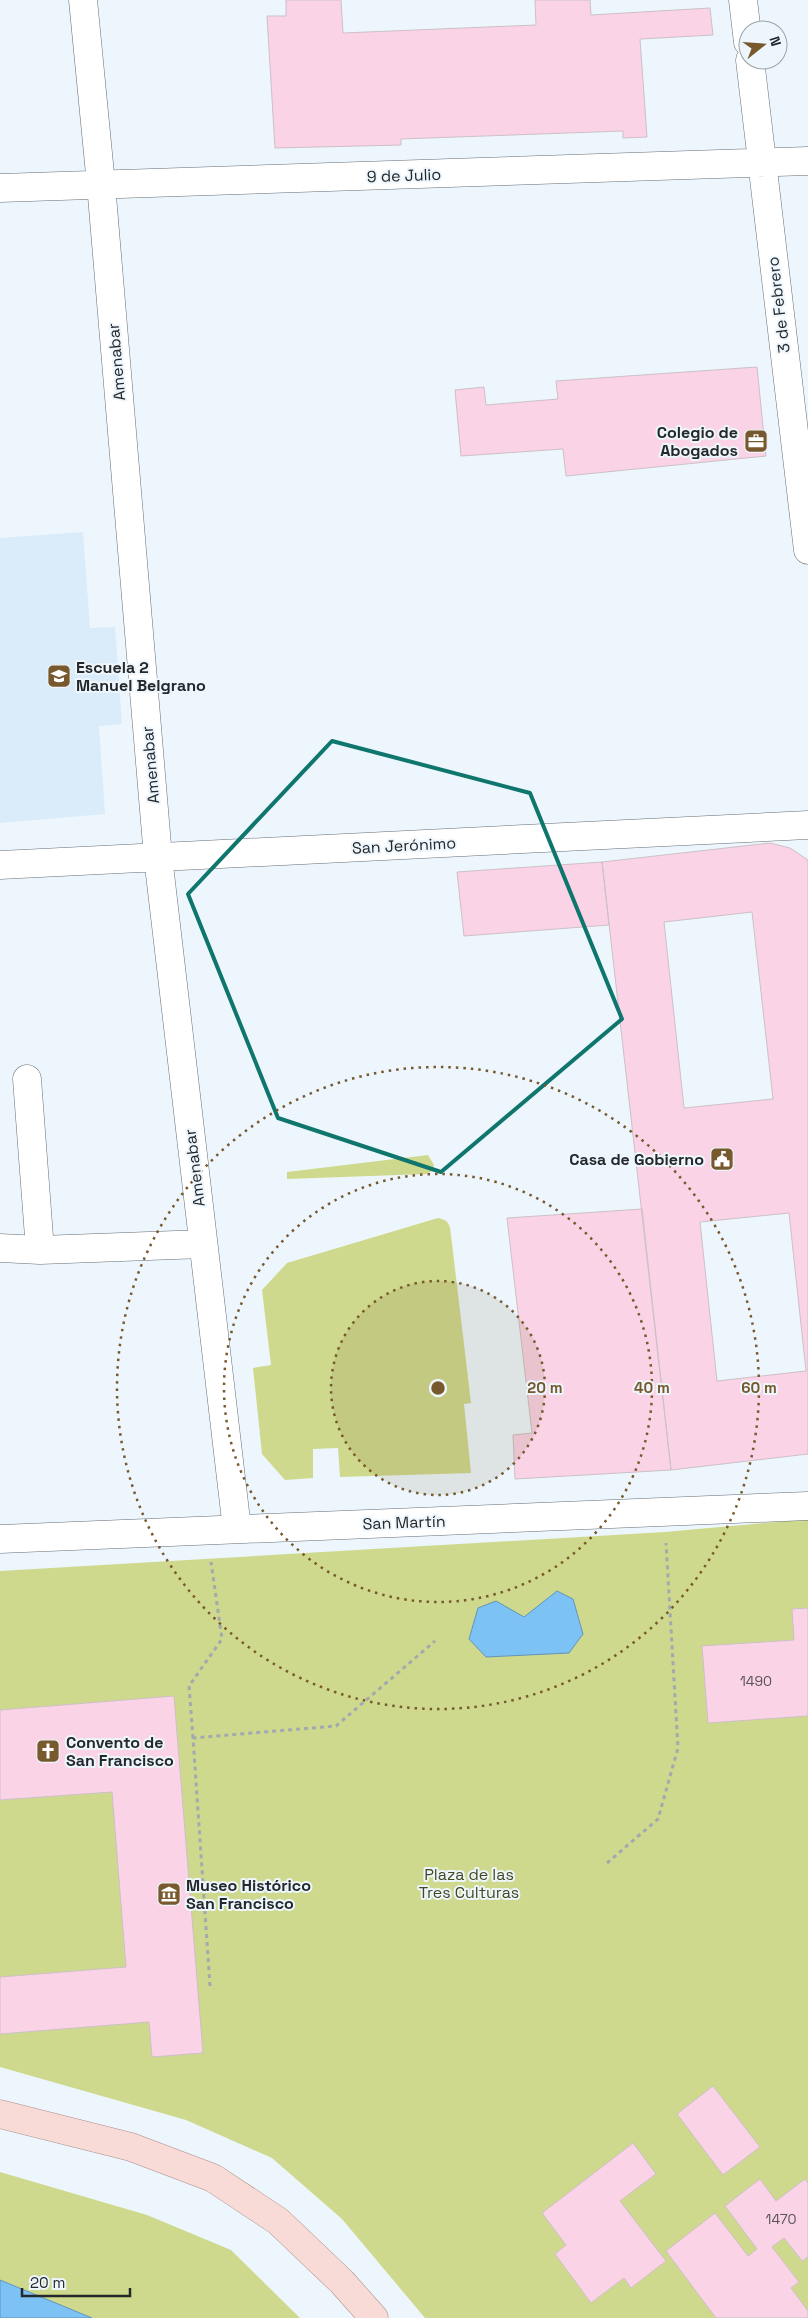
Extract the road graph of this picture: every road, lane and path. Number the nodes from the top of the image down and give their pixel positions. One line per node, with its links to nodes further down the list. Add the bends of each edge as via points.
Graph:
1 (83, 0): 7 (street, Amenabar)
2 (744, 0): 3 (street)
3 (746, 20)
4 (751, 70): 6 (street, 3 de Febrero)
5 (808, 161): 6 (street, 9 de Julio)
6 (761, 164): 7 (street, 9 de Julio); 9 (street, 3 de Febrero)
7 (101, 184): 8 (street, 9 de Julio); 11 (street, Amenabar)
8 (0, 188)
9 (808, 550)
10 (808, 825): 11 (street, San Jerónimo)
11 (158, 857): 12 (street, San Jerónimo); 14 (street, Amenabar)
12 (0, 864)
13 (27, 1079): 16 (street)
14 (203, 1244): 16 (street); 18 (street, Amenabar)
15 (0, 1248): 16 (street)
16 (40, 1250)
17 (808, 1506): 18 (street, San Martín)
18 (237, 1528): 19 (street, San Martín)
19 (0, 1539)
20 (666, 1542): 24 (path, via 678,1748 658,1819)
21 (210, 1558): 23 (path, via 222,1639 190,1686)
22 (435, 1641): 23 (path, via 336,1726)
23 (193, 1738): 25 (path)
24 (607, 1863)
25 (210, 1986)
26 (0, 2114): 27 (main road, via 131,2148 213,2178 278,2221 342,2282)
27 (374, 2318)

